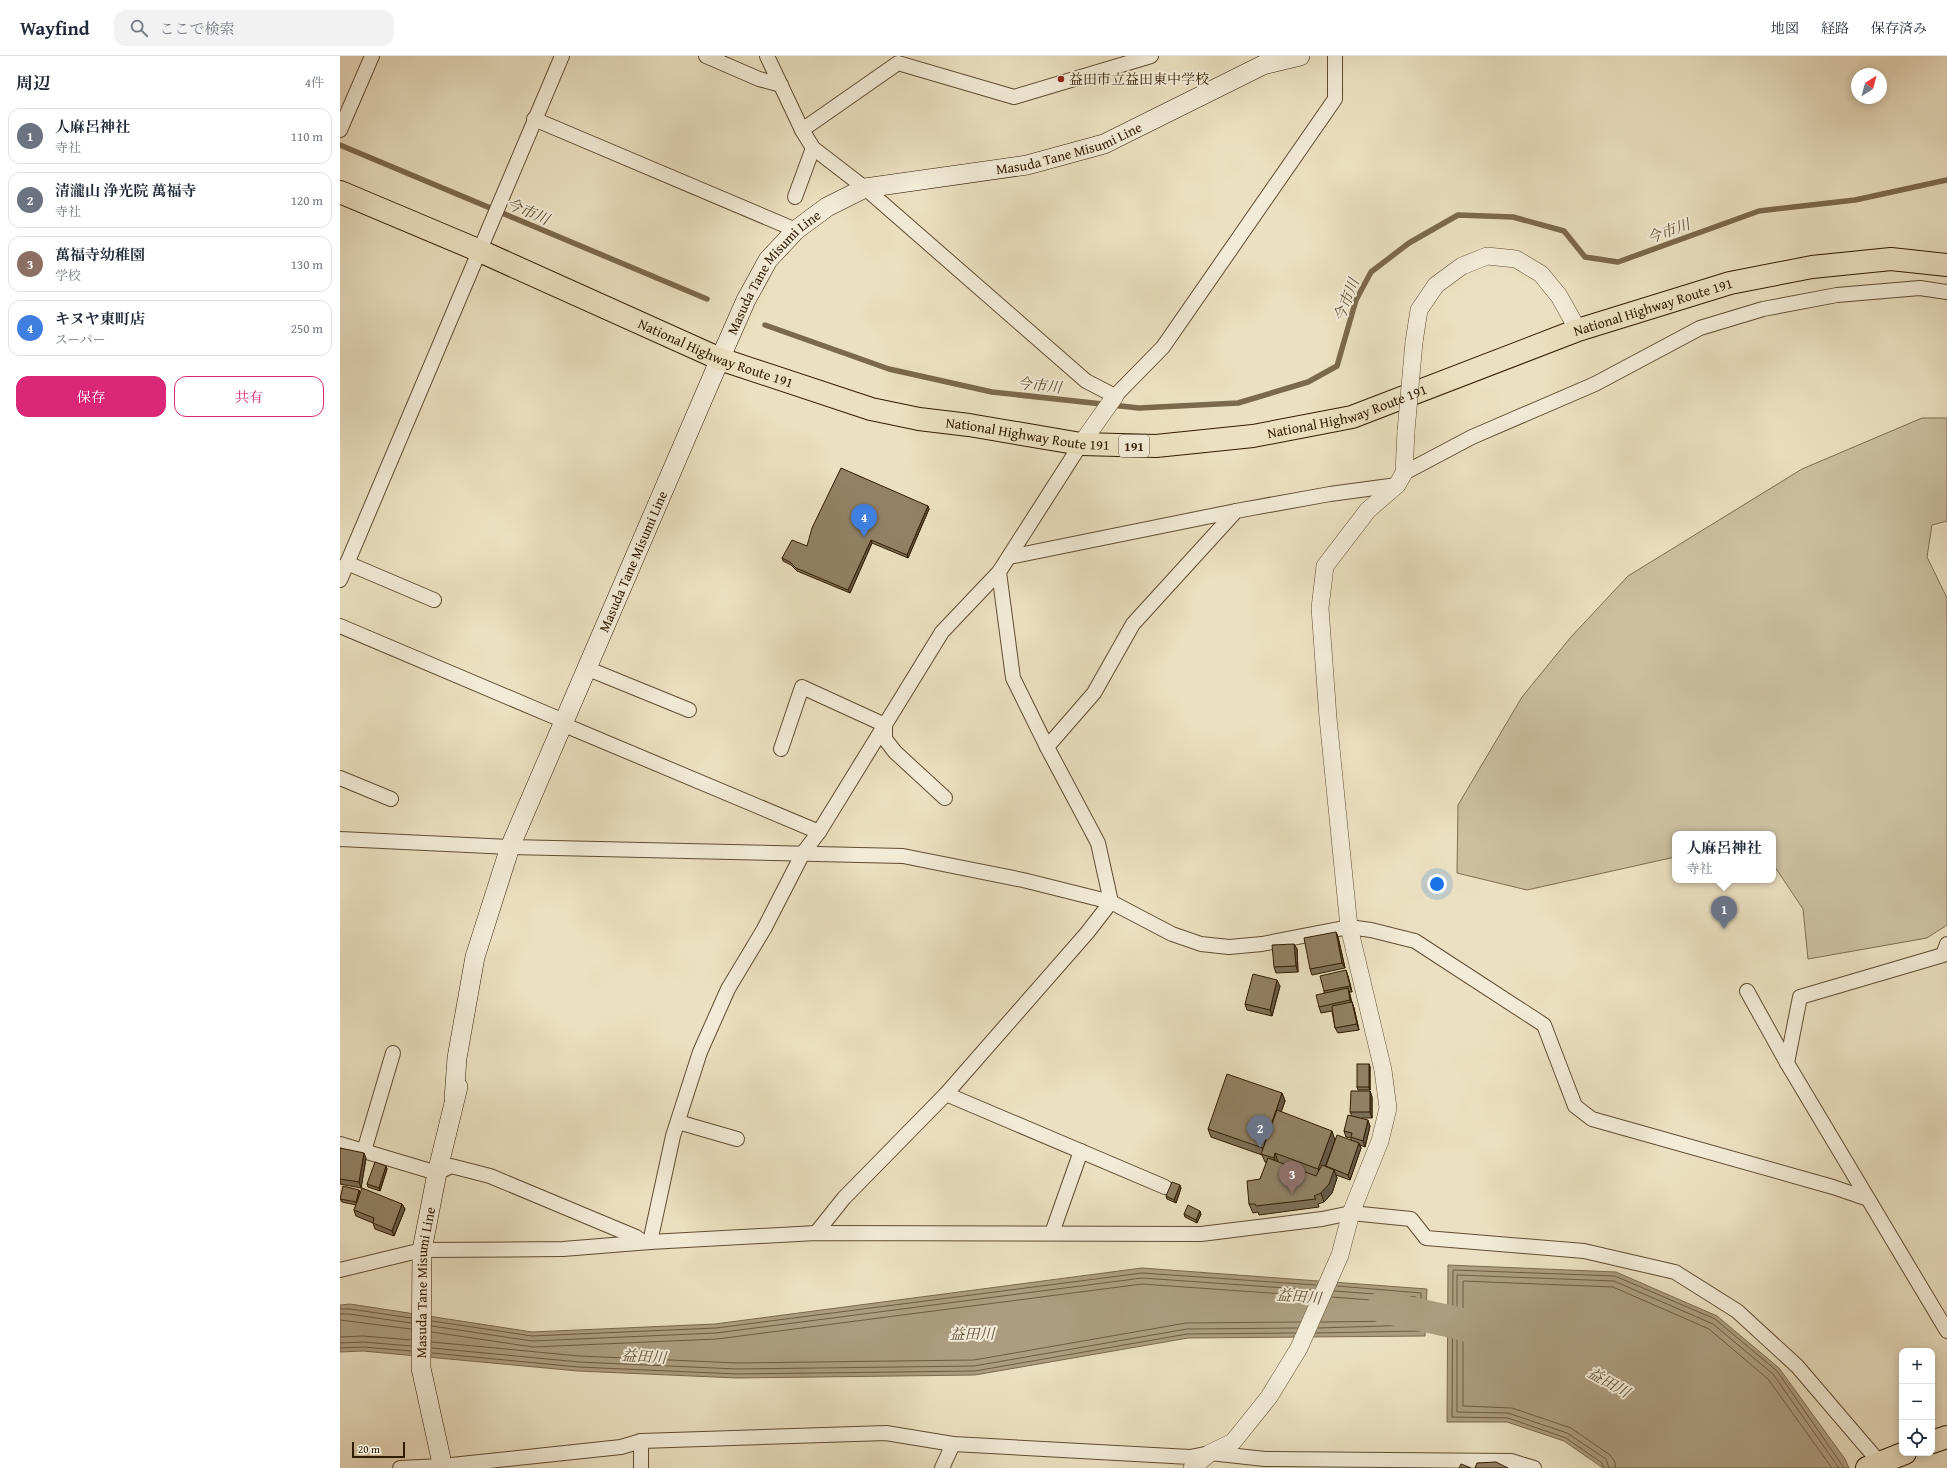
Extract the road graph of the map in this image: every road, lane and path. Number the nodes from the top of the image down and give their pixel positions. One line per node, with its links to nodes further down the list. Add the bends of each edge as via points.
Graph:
1 (372, 56): 10 (street)
2 (562, 56): 9 (street)
3 (706, 56): 8 (street, via 759,79)
4 (767, 56): 8 (street)
5 (1151, 56): 11 (street, via 1014,97 898,63)
6 (1300, 56): 13 (main road, Masuda Tane Misumi Line, via 1263,65 1104,144 1028,165)
7 (1336, 56): 22 (street, via 1335,99 1163,347)
8 (781, 85): 11 (street)
9 (534, 119): 16 (street); 17 (street)
10 (340, 130)
11 (802, 130): 12 (street)
12 (813, 148): 13 (street); 15 (street)
13 (865, 188): 16 (main road, Masuda Tane Misumi Line, via 827,208); 22 (street, via 1086,381)
14 (340, 192): 17 (main road, National Highway Route 191 / 191)
15 (795, 197)
16 (796, 230): 21 (main road, Masuda Tane Misumi Line, via 768,260 746,300)
17 (480, 251): 21 (main road, National Highway Route 191 / 191); 27 (street)
18 (1947, 265): 20 (main road, National Highway Route 191 / 191, via 1891,259 1812,267 1730,283)
19 (1947, 292): 24 (street, via 1920,288 1837,295 1763,309 1700,328 1595,384 1472,437)
20 (1578, 330): 23 (main road, National Highway Route 191 / 191, via 1352,417 1253,436 1156,446); 24 (street, bridge, via 1559,296 1541,274 1516,259 1487,256 1462,266 1436,285 1419,310)
21 (720, 359): 23 (main road, National Highway Route 191 / 191, via 871,409); 32 (main road, Masuda Tane Misumi Line)
22 (1115, 396): 23 (street)
23 (1081, 444): 26 (street)
24 (1401, 479): 25 (street); 46 (street, via 1368,510 1324,566 1320,608)
25 (1236, 511): 26 (street); 36 (street, via 1133,624 1094,693)
26 (1009, 557): 28 (street)
27 (347, 563): 29 (street); 30 (street)
28 (999, 572): 35 (street, via 942,632); 36 (street, via 1013,678)
29 (340, 580)
30 (434, 600)
31 (340, 626): 34 (street, via 557,718)
32 (586, 668): 33 (street); 34 (main road, Masuda Tane Misumi Line)
33 (689, 710)
34 (562, 724): 41 (street); 43 (main road, Masuda Tane Misumi Line)
35 (885, 725): 37 (street, via 802,687); 39 (street, via 886,739 894,752); 41 (street)
36 (1046, 747): 45 (street, via 1098,843)
37 (781, 749)
38 (340, 778): 40 (street)
39 (945, 798)
40 (391, 799)
41 (819, 832): 44 (street)
42 (340, 839): 43 (street)
43 (510, 847): 44 (street); 57 (main road, Masuda Tane Misumi Line, via 475,957 457,1058 454,1099)
44 (803, 853): 45 (street, via 903,856 1023,880); 52 (street, via 764,929 728,989 700,1052)
45 (1111, 902): 46 (street, via 1172,934 1201,944 1229,947 1262,944); 51 (street, via 1087,933)
46 (1349, 927): 59 (street, via 1415,941 1544,1025 1575,1106 1592,1120); 60 (street, via 1383,1070 1388,1108 1380,1141)
47 (1947, 944): 50 (street, via 1943,955 1800,997)
48 (1747, 991): 50 (street)
49 (393, 1053): 55 (street)
50 (1787, 1063): 59 (street)
51 (946, 1094): 56 (street); 61 (street, via 844,1198)
52 (678, 1122): 53 (street); 63 (street)
53 (737, 1140)
54 (340, 1144): 55 (street)
55 (364, 1151): 57 (street)
56 (1081, 1151): 58 (street); 62 (street)
57 (437, 1173): 63 (street, via 451,1166 490,1176); 64 (main road, Masuda Tane Misumi Line)
58 (1165, 1187)
59 (1868, 1199): 66 (street)
60 (1351, 1213): 62 (street, via 1200,1234); 71 (street, via 1340,1255 1299,1348 1269,1397 1233,1442); 74 (street, via 1411,1219 1426,1238 1584,1251 1675,1272 1737,1311 1797,1366)
61 (816, 1233): 62 (street); 63 (street)
62 (1052, 1233)
63 (647, 1242): 64 (street, via 563,1249)
64 (422, 1250): 65 (street); 73 (main road, Masuda Tane Misumi Line, via 421,1368)
65 (340, 1270)
66 (1947, 1331)
67 (1947, 1437): 69 (main road)
68 (641, 1441): 70 (street, via 886,1433); 73 (street, via 621,1447); 76 (street)
69 (1935, 1441)
70 (953, 1444): 71 (street, via 1190,1457); 77 (street)
71 (1210, 1453): 78 (street); 79 (street, via 1265,1459 1511,1461)
72 (1899, 1456): 74 (main road)
73 (441, 1463): 75 (street)
74 (1876, 1466)
75 (400, 1468)
76 (641, 1468)
77 (942, 1468)
78 (1192, 1468)
79 (1534, 1468)

